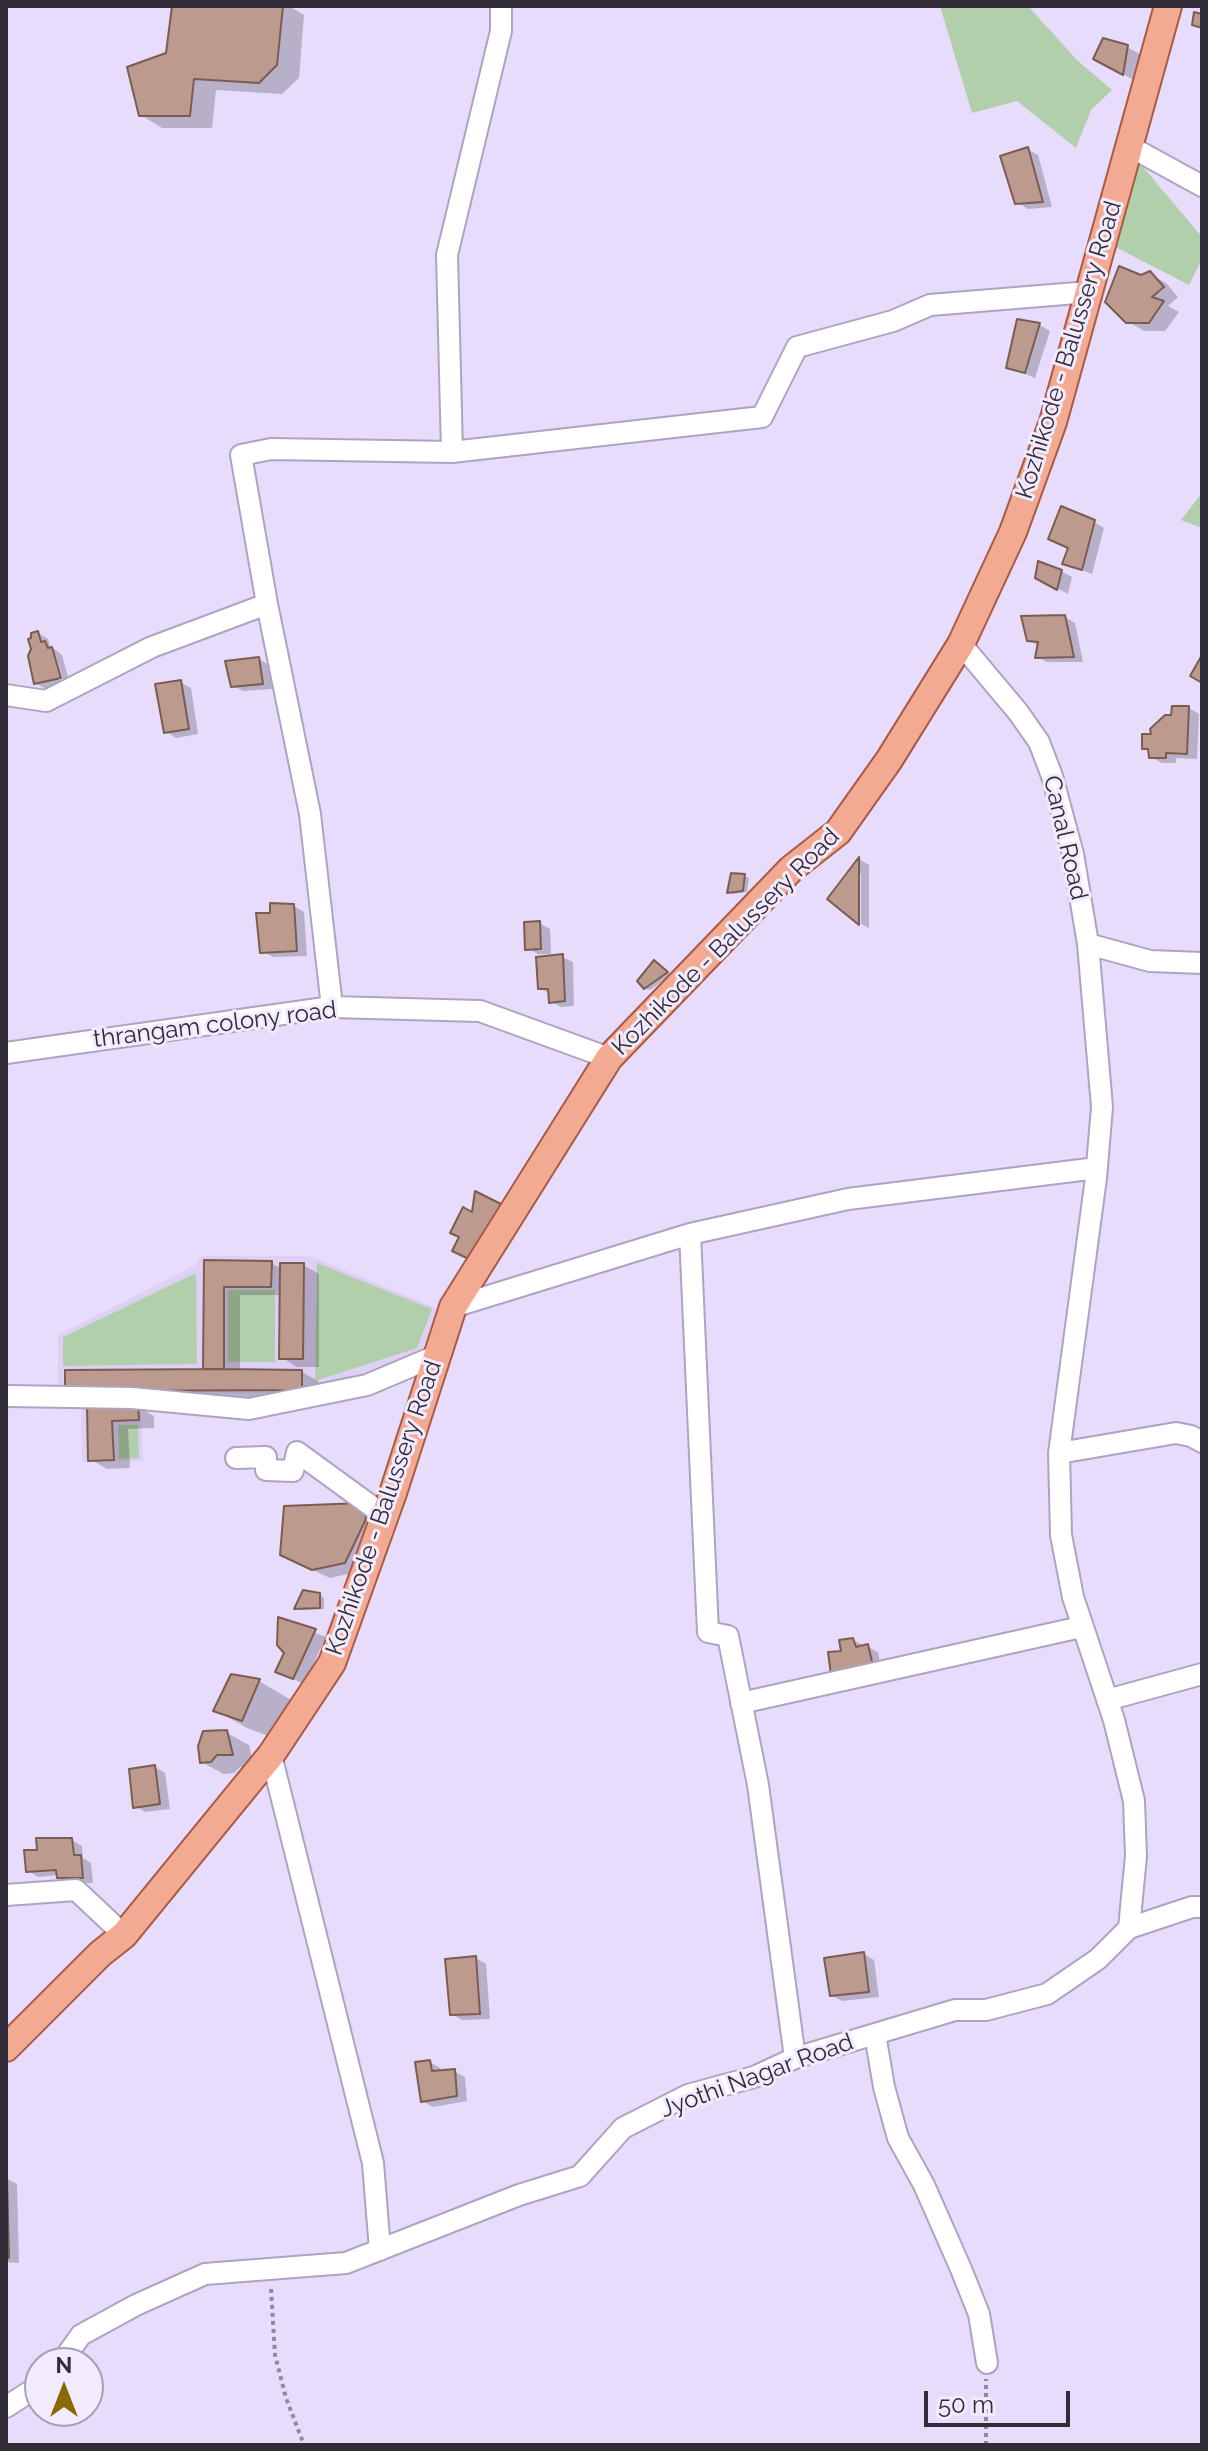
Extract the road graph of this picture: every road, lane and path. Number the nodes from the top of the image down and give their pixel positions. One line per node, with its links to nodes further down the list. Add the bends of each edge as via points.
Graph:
1 (501, 6): 6 (street, via 501,31 447,255)
2 (1168, 6): 3 (main road, Kozhikode - Balussery Road)
3 (1129, 146): 4 (street); 5 (main road, Kozhikode - Balussery Road)
4 (1202, 186)
5 (1089, 292): 6 (street, via 930,305 893,321 797,347 762,417); 8 (main road, Kozhikode - Balussery Road, via 1053,422 1013,532)
6 (452, 452): 7 (street, via 271,449 241,455)
7 (267, 604): 9 (street, via 152,647 46,701); 12 (street, via 310,814)
8 (961, 644): 10 (street, Canal Road, via 1039,742 1073,854); 14 (main road, Kozhikode - Balussery Road, via 838,832 791,869)
9 (6, 695)
10 (1088, 944): 11 (street, via 1150,961); 15 (street, Canal Road, via 1102,1107)
11 (1202, 963)
12 (332, 1007): 13 (street, thrangam colony road); 14 (street, thrangam colony road, via 480,1011)
13 (6, 1053)
14 (609, 1058): 17 (main road, Kozhikode - Balussery Road)
15 (1097, 1168): 16 (street, via 848,1199); 21 (street, Canal Road)
16 (690, 1234): 17 (street); 27 (street, via 708,1632 728,1636)
17 (453, 1307): 18 (main road, Kozhikode - Balussery Road)
18 (438, 1355): 19 (street, via 367,1385 249,1409); 23 (main road, Kozhikode - Balussery Road)
19 (7, 1394)
20 (1202, 1442): 21 (street, via 1176,1433)
21 (1059, 1453): 24 (street, Canal Road, via 1061,1535)
22 (236, 1458): 23 (street, via 266,1457 266,1470 293,1471 297,1452)
23 (385, 1516): 28 (main road, Kozhikode - Balussery Road, via 332,1663)
24 (1081, 1627): 26 (street, Canal Road); 27 (street)
25 (1202, 1674): 26 (street)
26 (1107, 1700): 31 (street, Canal Road, via 1134,1801 1136,1856)
27 (741, 1703): 35 (street, via 758,1785)
28 (271, 1755): 32 (main road, Kozhikode - Balussery Road); 36 (street, via 373,2163)
29 (6, 1895): 32 (street, via 76,1890)
30 (1202, 1907): 31 (street, Jyothi Nagar Road)
31 (1129, 1928): 33 (street, Jyothi Nagar Road, via 1098,1959 1047,1994 986,2010 955,2010)
32 (124, 1935): 34 (main road, Kozhikode - Balussery Road)
33 (875, 2034): 35 (street, Jyothi Nagar Road); 39 (street, via 898,2138 979,2314)
34 (6, 2048)
35 (795, 2058): 36 (street, Jyothi Nagar Road, via 754,2077 688,2095 623,2128 580,2176)
36 (380, 2250): 37 (street, Jyothi Nagar Road, via 346,2263)
37 (272, 2269): 38 (street, Jyothi Nagar Road, via 205,2274 81,2335); 42 (path, via 275,2355)
38 (72, 2347)
39 (987, 2363): 43 (path)
40 (24, 2395): 41 (street)
41 (6, 2407)
42 (304, 2445)
43 (986, 2445)

